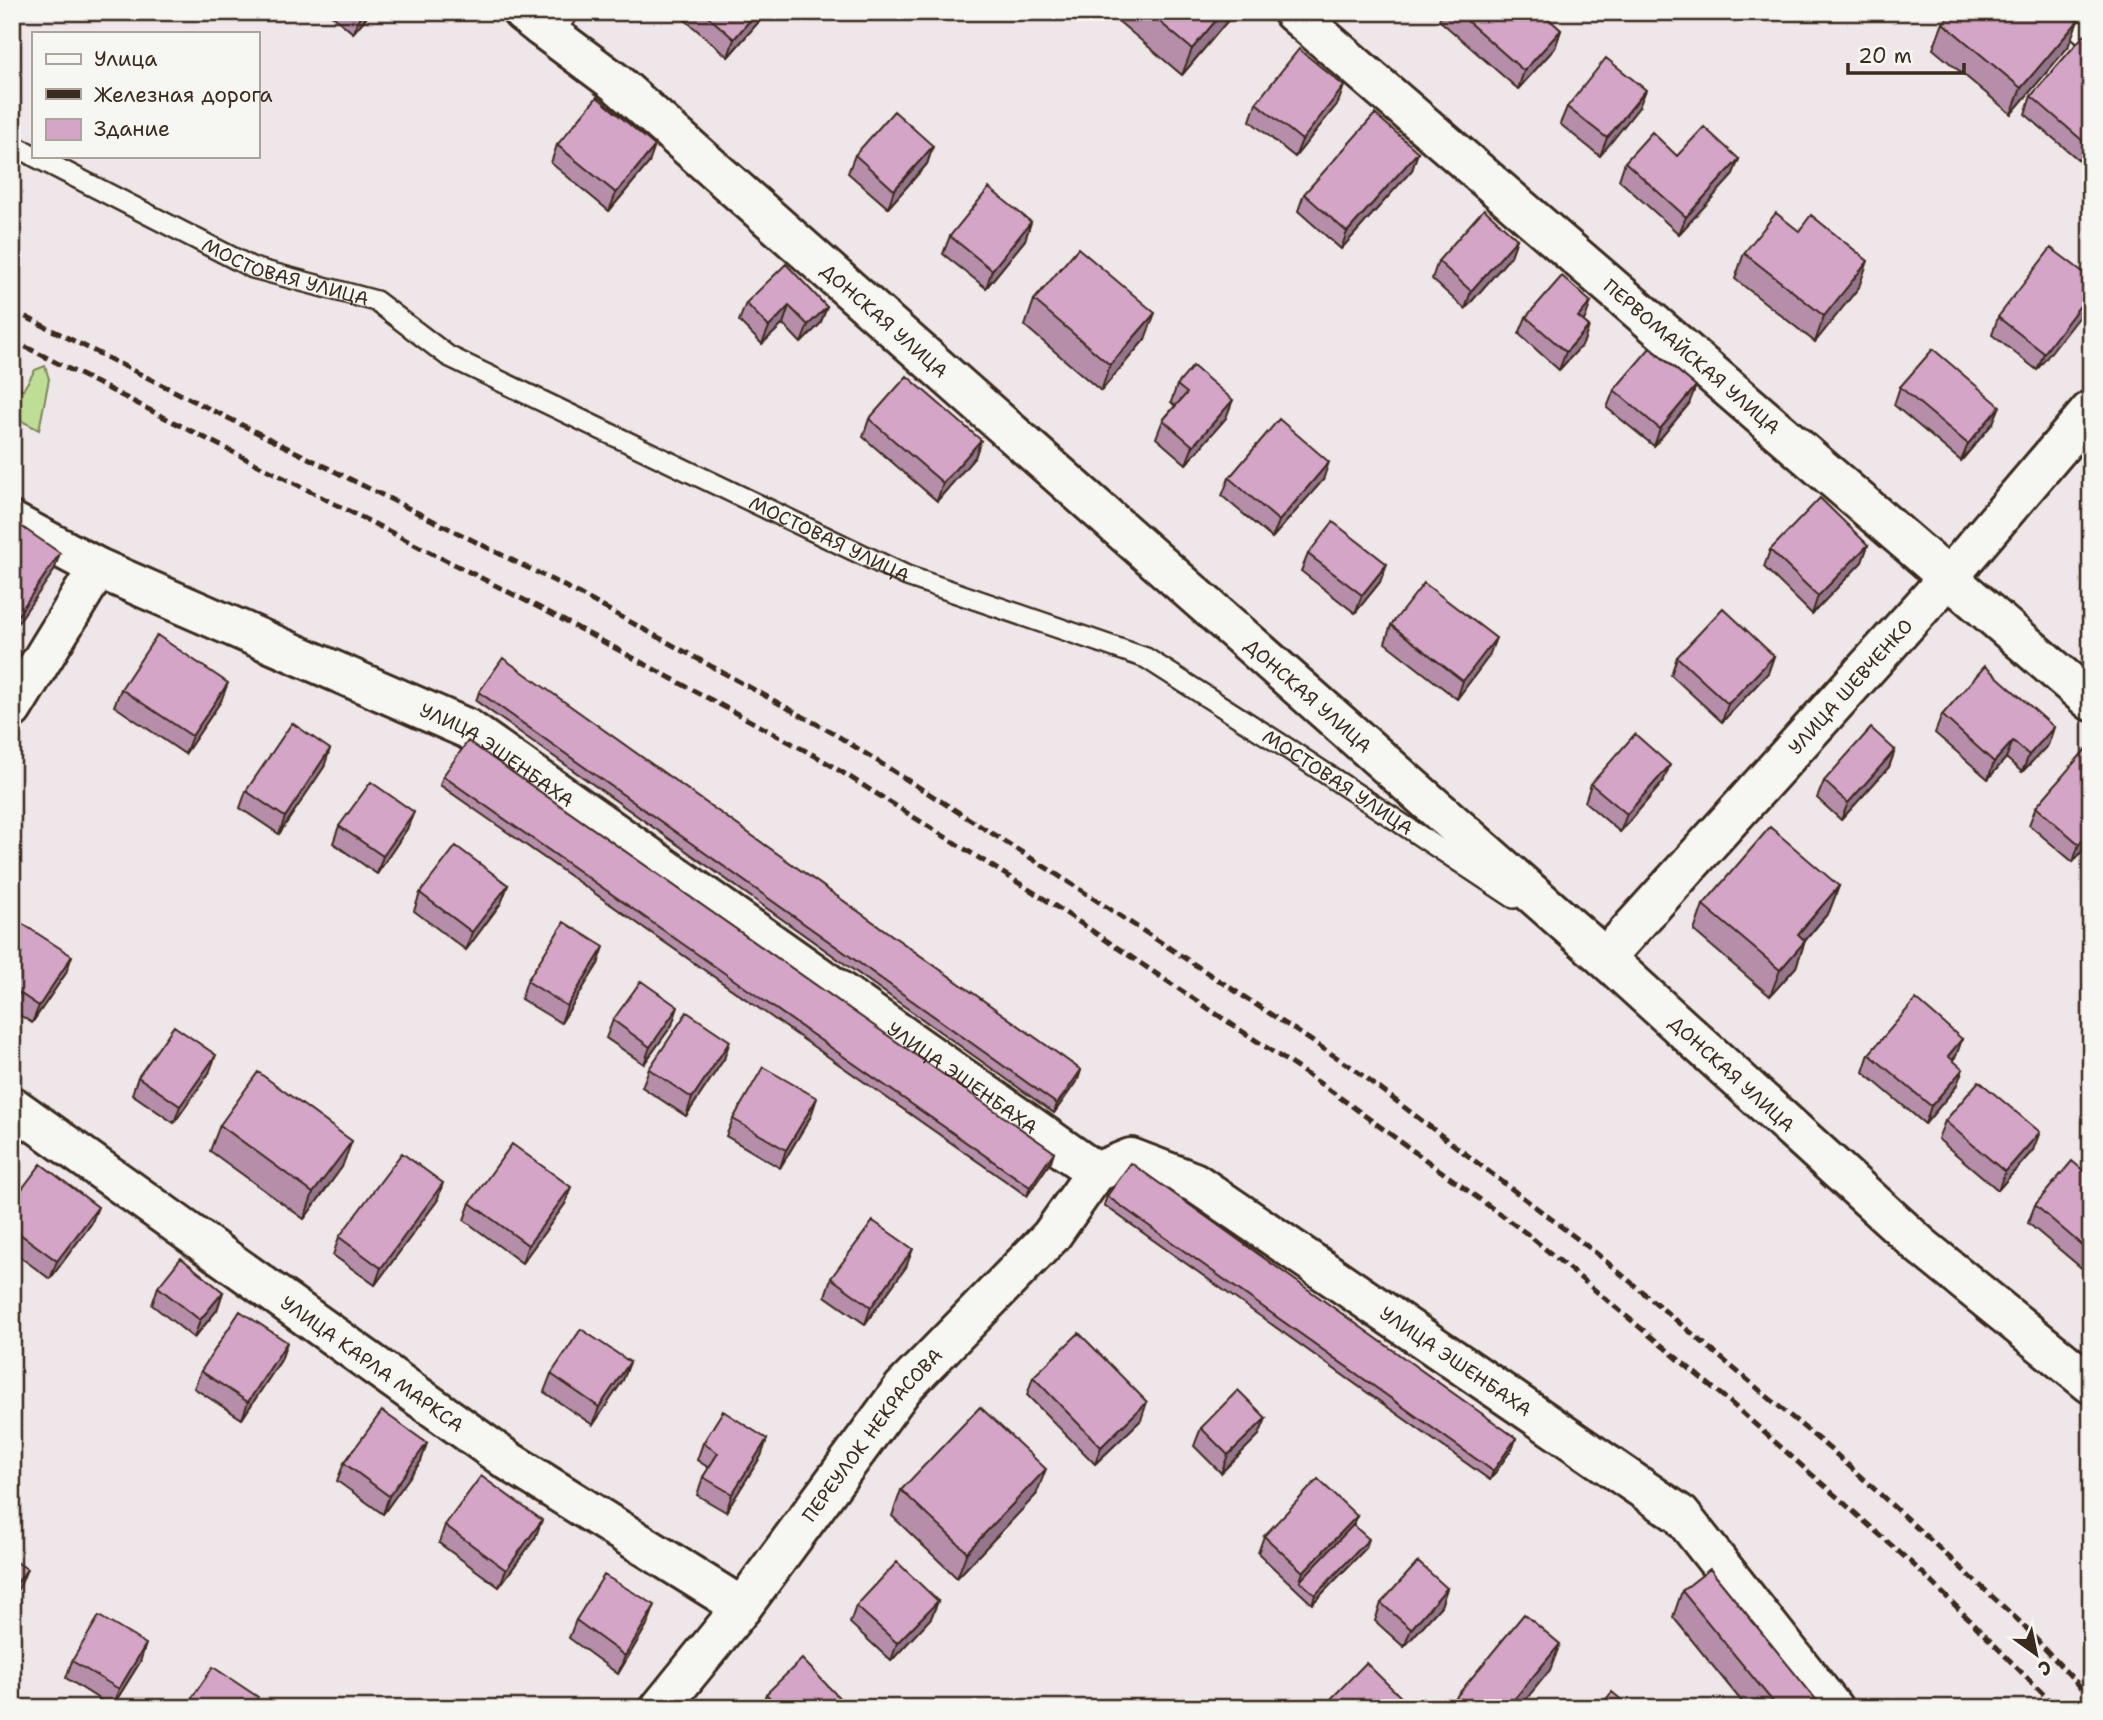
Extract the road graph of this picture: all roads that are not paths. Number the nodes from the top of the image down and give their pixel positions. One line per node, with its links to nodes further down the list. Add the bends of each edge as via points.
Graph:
1 (1293, 12): 11 (street, ПЕРВОМАЙСКАЯ УЛИЦА)
2 (2072, 12): 4 (street)
3 (540, 17): 14 (street, ДОНСКАЯ УЛИЦА)
4 (2091, 28)
5 (12, 145): 6 (lane, МОСТОВАЯ УЛИЦА)
6 (32, 155)
7 (38, 158): 14 (lane, МОСТОВАЯ УЛИЦА, via 253,268 376,301 448,356 907,576 1146,658)
8 (2091, 410): 11 (street, УЛИЦА ШЕВЧЕНКО)
9 (12, 522): 10 (street, УЛИЦА ЭШЕНБАХА)
10 (98, 568): 13 (street); 16 (street, УЛИЦА ЭШЕНБАХА, via 468,729)
11 (1948, 578): 12 (street, ПЕРВОМАЙСКАЯ УЛИЦА); 14 (street, УЛИЦА ШЕВЧЕНКО)
12 (2091, 701)
13 (12, 709)
14 (1605, 958): 17 (street, ДОНСКАЯ УЛИЦА, via 1921,1246)
15 (12, 1106): 18 (street, УЛИЦА КАРЛА МАРКСА, via 507,1461)
16 (1096, 1172): 18 (street, ПЕРЕУЛОК НЕКРАСОВА, via 1051,1236 903,1388); 20 (street, УЛИЦА ЭШЕНБАХА, via 1131,1158 1194,1182 1681,1515)
17 (2091, 1384)
18 (742, 1607): 19 (street, ПЕРЕУЛОК НЕКРАСОВА)
19 (660, 1708)
20 (1833, 1708)

